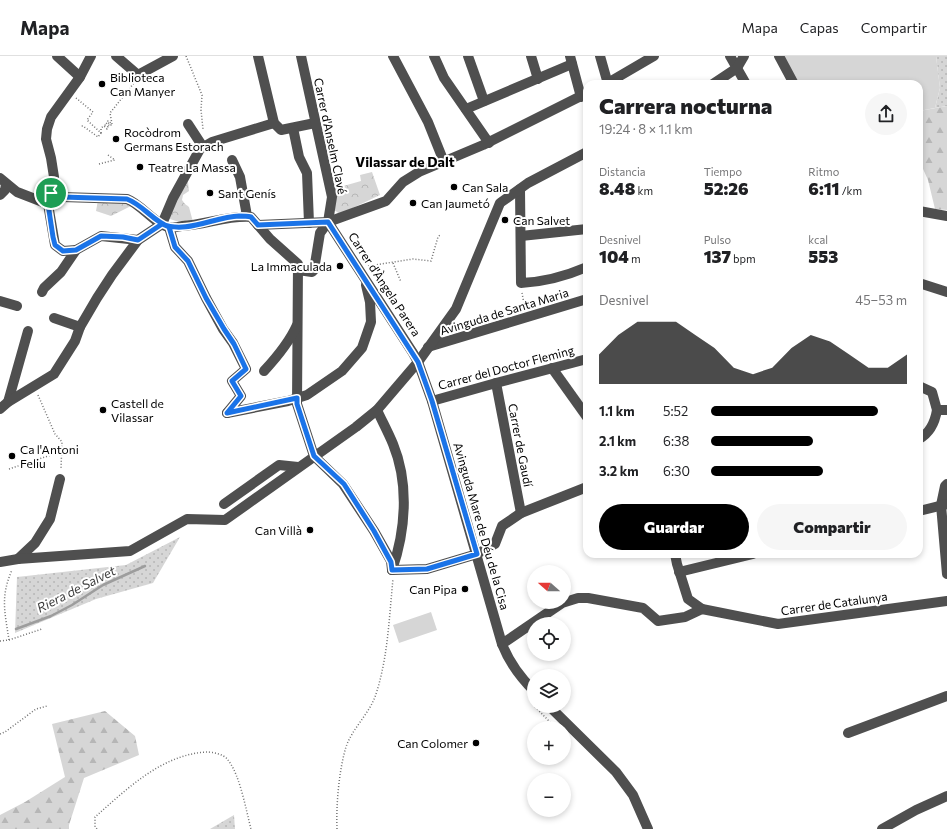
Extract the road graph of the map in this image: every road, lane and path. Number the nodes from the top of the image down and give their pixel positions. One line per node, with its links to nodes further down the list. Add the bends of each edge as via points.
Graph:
1 (56, 56): 19 (street)
2 (90, 56): 19 (street)
3 (116, 56): 4 (street, via 138,75)
4 (173, 56)
5 (186, 56): 39 (path, via 202,95)
6 (258, 56): 32 (street)
7 (301, 56): 33 (street, Carrer d'Anselm Clavé)
8 (393, 56): 43 (street, via 428,122)
9 (434, 56): 31 (street, via 444,78)
10 (468, 56): 30 (street)
11 (531, 56): 20 (street)
12 (600, 56): 21 (street)
13 (654, 56): 22 (street)
14 (730, 56): 18 (street)
15 (744, 56): 18 (street)
16 (779, 56): 25 (street)
17 (571, 60): 20 (street); 27 (street)
18 (737, 68): 23 (street); 24 (street)
19 (80, 77): 28 (street)
20 (538, 79): 30 (street)
21 (606, 80)
22 (614, 80)
23 (719, 80)
24 (744, 80)
25 (792, 80)
26 (134, 83): 37 (path, via 110,113 112,124 108,121 111,125 106,123 108,128 104,126)
27 (583, 92)
28 (70, 93): 37 (path, via 93,112 86,120); 47 (street, via 50,117 47,129 46,139 54,177)
29 (583, 96): 38 (street)
30 (484, 101): 31 (street)
31 (466, 109): 38 (street)
32 (274, 123): 36 (street, via 280,130); 39 (street)
33 (316, 123): 36 (street); 53 (street, Carrer d'Anselm Clavé, via 332,197)
34 (188, 124): 39 (street)
35 (80, 126): 37 (path, via 98,137)
36 (293, 128): 54 (street, via 299,157 307,173)
37 (101, 133)
38 (489, 143): 43 (street)
39 (204, 146): 56 (street, via 188,170)
40 (108, 155): 44 (path, via 115,160)
41 (583, 157): 46 (street)
42 (232, 160): 51 (street, via 240,177)
43 (444, 162): 53 (street, via 403,182 386,201)
44 (99, 164)
45 (3, 181): 48 (street, via 5,190); 49 (street, via 17,192)
46 (520, 189): 59 (street); 79 (street, via 500,203 456,309)
47 (51, 193): 49 (street); 56 (street, via 62,197 127,199)
48 (0, 195)
49 (48, 204): 61 (street, via 55,245 63,251)
50 (923, 212): 52 (street)
51 (243, 216): 55 (street, via 251,217); 56 (street, via 197,225)
52 (947, 216)
53 (328, 222): 54 (street); 64 (street, Carrer d'Anselm Clavé, via 320,233 314,270); 65 (street, Carrer d'Àngela Parera)
54 (309, 223): 55 (street)
55 (261, 225): 64 (street, via 270,239 298,264)
56 (165, 226): 60 (street); 87 (street, via 175,247 188,261 246,369 232,381 241,396 227,413)
57 (583, 229): 59 (street)
58 (441, 234): 62 (path, via 431,261 413,259)
59 (521, 236): 67 (street)
60 (138, 240): 61 (street, via 101,236); 77 (street)
61 (76, 250): 69 (street, via 61,272)
62 (393, 263): 65 (path); 66 (path)
63 (583, 269): 67 (street, via 538,282)
64 (298, 270): 76 (street)
65 (361, 272): 81 (street, Carrer d'Àngela Parera); 87 (street, via 370,302 371,322 362,348 342,371 307,395)
66 (401, 282)
67 (521, 283): 75 (path)
68 (923, 284): 70 (street)
69 (42, 292)
70 (947, 292)
71 (583, 300): 75 (street, Avinguda de Santa Maria)
72 (0, 301): 73 (street)
73 (17, 306)
74 (54, 318): 77 (street)
75 (526, 318): 79 (street, Avinguda de Santa Maria)
76 (298, 323): 83 (street, via 280,352); 87 (street)
77 (80, 327): 85 (street, via 54,374)
78 (28, 331): 89 (street)
79 (428, 347): 81 (street)
80 (583, 360): 82 (street, Carrer del Doctor Fleming)
81 (418, 362): 88 (street, Avinguda Mare de Déu de la Cisa); 90 (street)
82 (552, 368): 84 (street, Carrer del Doctor Fleming); 92 (street)
83 (264, 370)
84 (496, 382): 88 (street, Carrer del Doctor Fleming); 104 (street, Carrer de Gaudí)
85 (33, 386): 89 (street); 94 (path, via 55,434 62,442)
86 (923, 388): 91 (street, via 932,392)
87 (297, 398): 95 (street)
88 (432, 401): 105 (street, Avinguda Mare de Déu de la Cisa)
89 (4, 406)
90 (377, 410): 95 (street); 110 (street, via 393,444 405,503 398,554)
91 (942, 410): 93 (street)
92 (583, 411)
93 (923, 437)
94 (62, 447): 97 (path, via 54,454); 98 (path)
95 (314, 456): 96 (street); 110 (street, via 344,484 374,531 391,562)
96 (298, 467): 101 (street, via 279,465); 108 (street, via 225,520 187,519 130,551)
97 (9, 469)
98 (60, 479): 108 (street, via 50,519 35,543)
99 (947, 484): 102 (street)
100 (583, 489): 104 (street)
101 (224, 504)
102 (944, 505): 103 (street); 112 (street)
103 (923, 510)
104 (521, 513): 105 (street, via 502,526 495,544)
105 (477, 554): 110 (street, via 427,569); 118 (street, Avinguda Mare de Déu de la Cisa)
106 (676, 558): 111 (street)
107 (732, 558): 111 (street)
108 (18, 559): 109 (street); 116 (path, via 7,581 3,601)
109 (0, 562)
110 (392, 570): 130 (path, via 383,669 374,698 346,747 336,813)
111 (679, 572): 114 (street, Carrer de Catalunya, via 688,599)
112 (947, 574)
113 (947, 601): 114 (street, Carrer de Catalunya, via 778,624)
114 (702, 609): 118 (street, via 684,616 658,621 643,608 578,598 562,603)
115 (42, 630): 116 (path)
116 (9, 640): 117 (path)
117 (0, 641)
118 (502, 644): 119 (street, Avinguda Mare de Déu de la Cisa, via 506,655)
119 (527, 683)
120 (947, 696): 125 (street)
121 (47, 706): 126 (path, via 36,709)
122 (541, 713): 124 (path)
123 (556, 713): 131 (street, via 616,772 632,795)
124 (549, 721)
125 (848, 733)
126 (0, 734)
127 (947, 796): 132 (street)
128 (97, 829): 129 (path, via 96,817 134,784 163,764 198,753 214,752 228,758 237,776)
129 (251, 829)
130 (337, 829)
131 (648, 829)
132 (882, 829)

